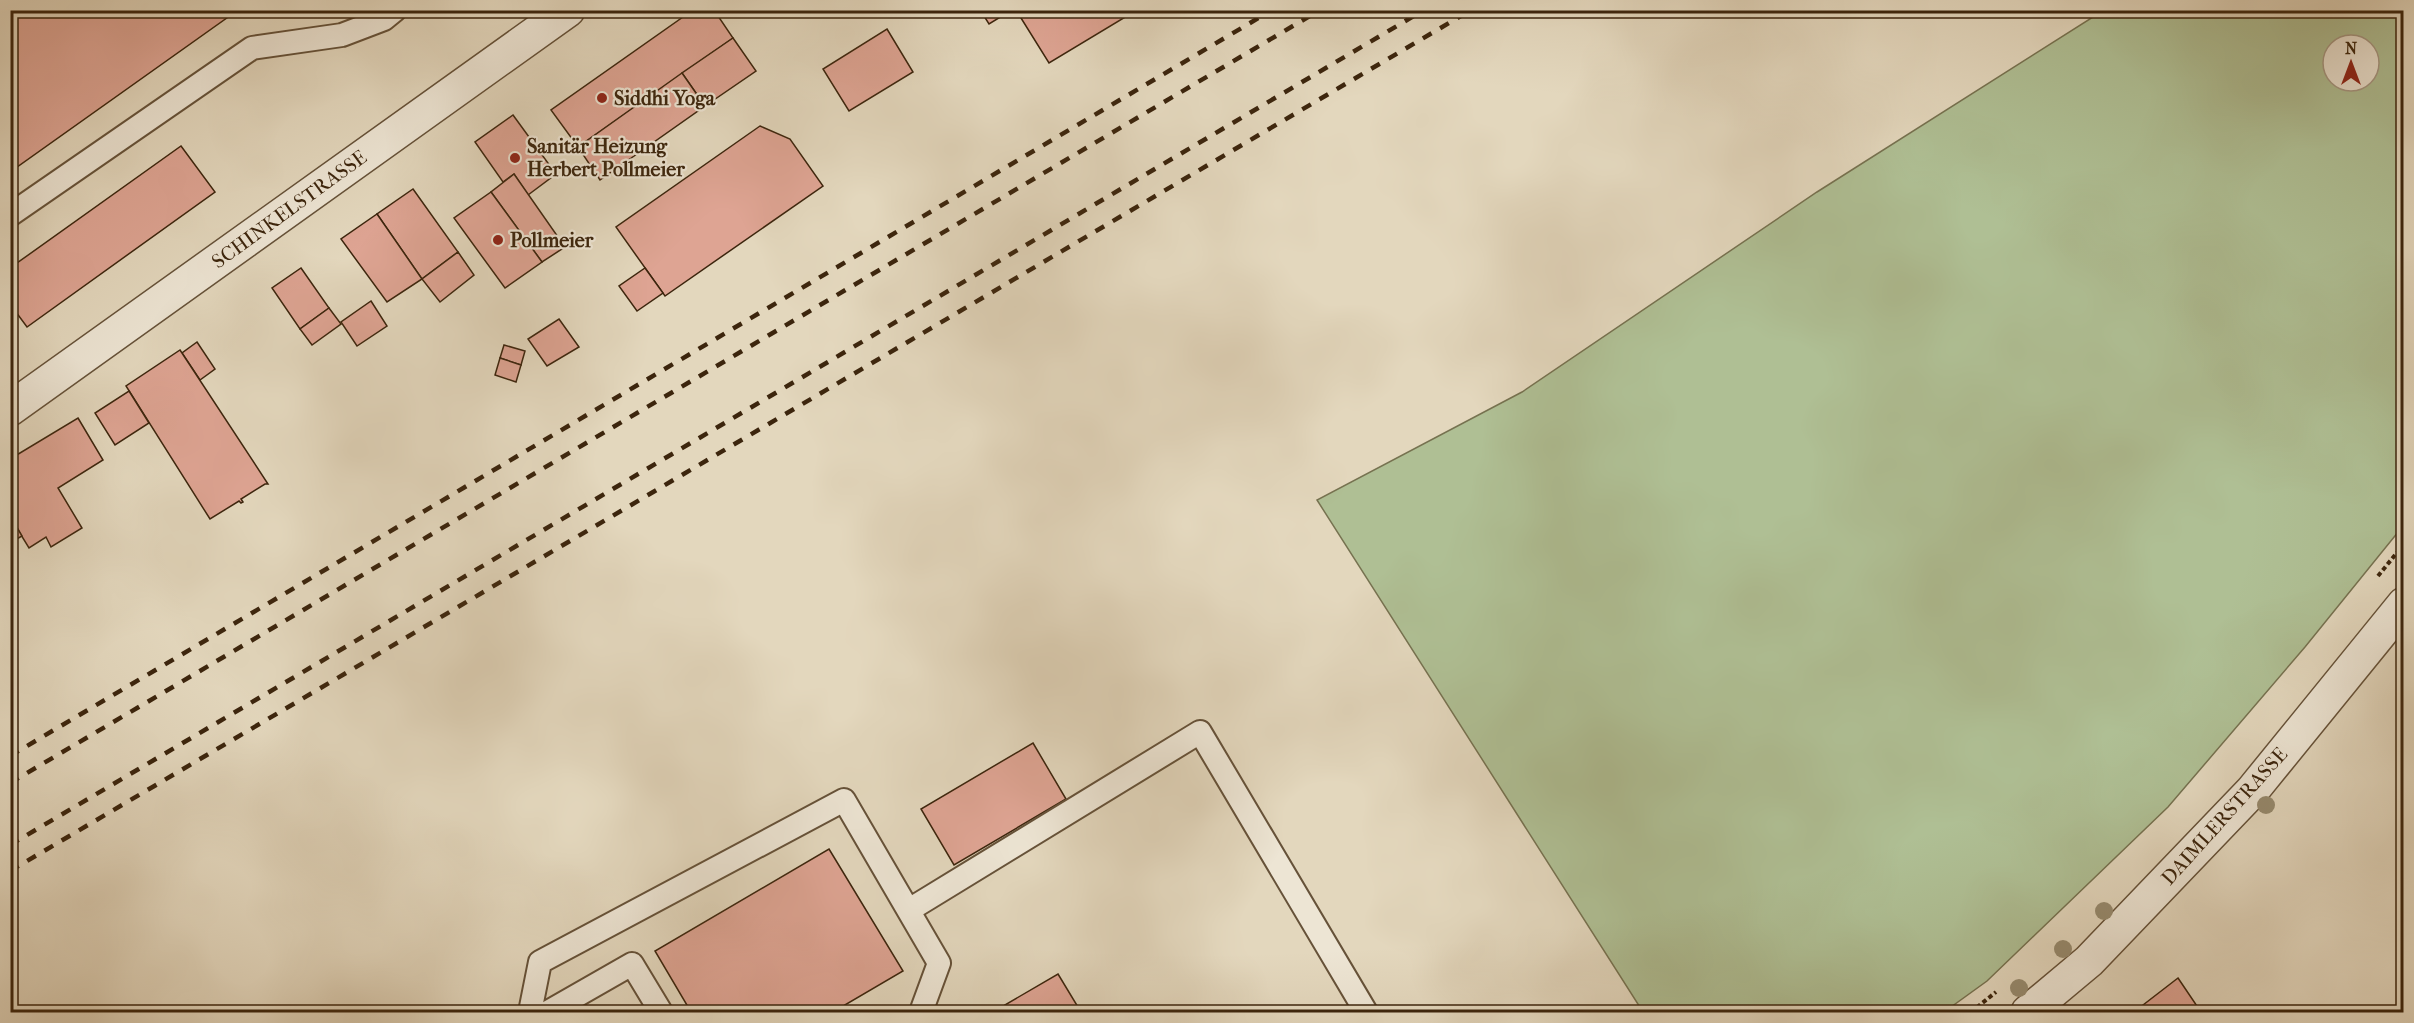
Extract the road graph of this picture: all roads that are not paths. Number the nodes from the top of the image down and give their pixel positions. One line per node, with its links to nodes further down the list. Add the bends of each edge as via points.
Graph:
1 (395, 10): 3 (lane, via 384,19 342,35 252,48)
2 (568, 10): 4 (street, SCHINKELSTRASSE)
3 (10, 215)
4 (10, 409)
5 (2403, 604): 12 (street, DAIMLERSTRASSE, via 2252,791 2089,961)
6 (909, 910): 7 (lane, via 844,800 540,962); 10 (lane, via 939,963); 11 (lane, via 1200,732)
7 (530, 1012)
8 (548, 1012): 9 (lane, via 632,964)
9 (661, 1012)
10 (921, 1012)
11 (1366, 1012)
12 (2028, 1012)

